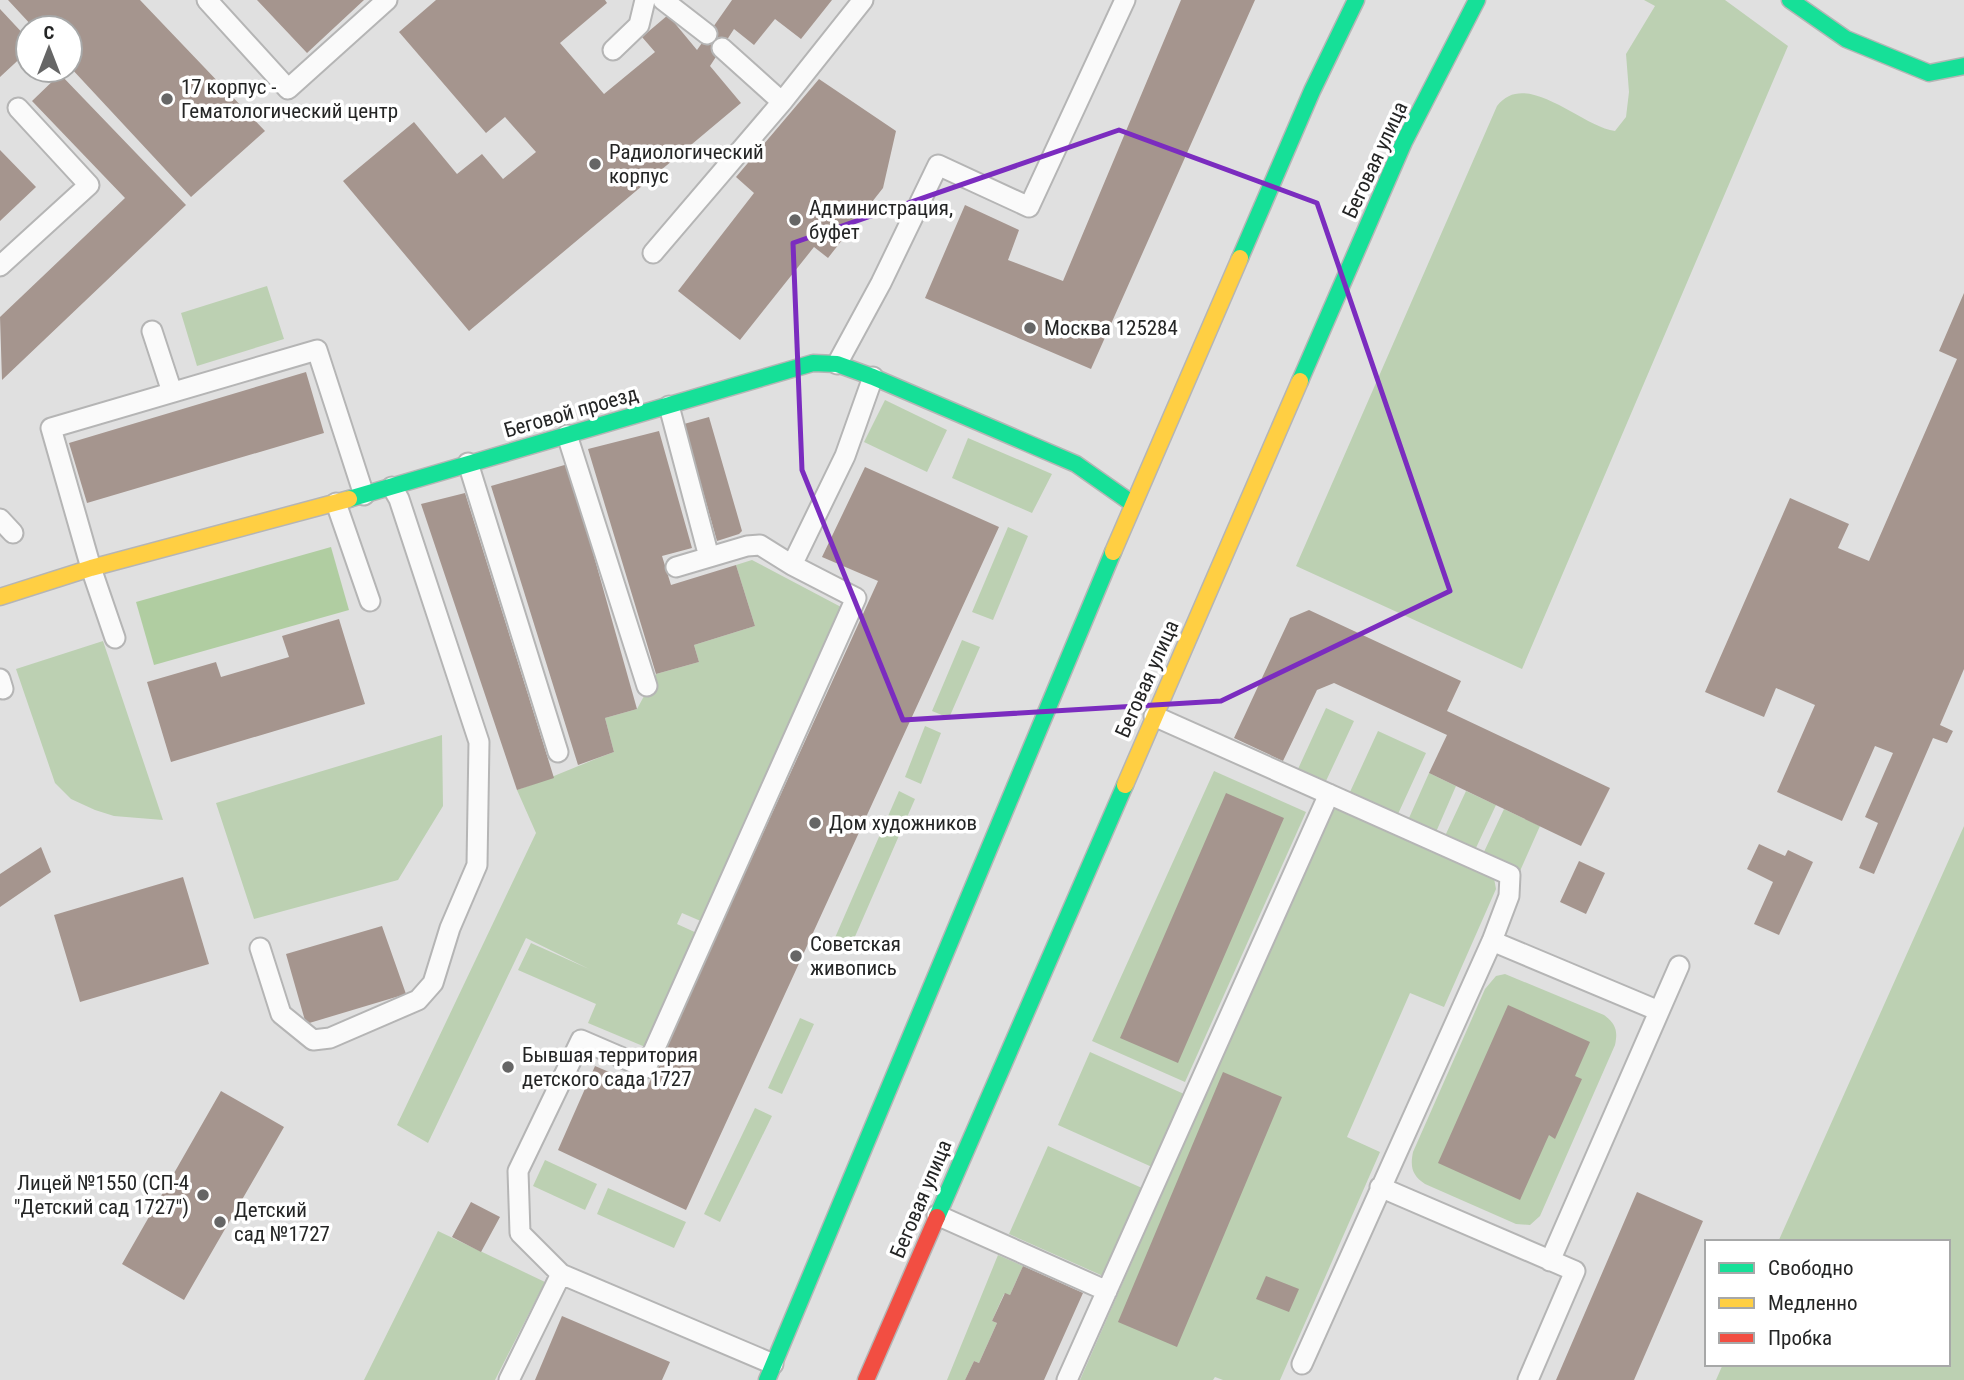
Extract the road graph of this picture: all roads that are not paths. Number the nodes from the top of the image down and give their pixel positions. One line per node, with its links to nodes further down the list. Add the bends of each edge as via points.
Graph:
1 (207, 0): 2 (lane, via 288,89)
2 (387, 0)
3 (645, 0): 10 (lane, via 639,26)
4 (663, 0): 12 (lane)
5 (863, 0): 12 (lane)
6 (1125, 0): 17 (lane, via 1029,207 938,165)
7 (1356, 0): 26 (main road)
8 (1477, 0): 35 (main road, Беговая улица, via 1404,142)
9 (1790, 0): 11 (main road, via 1846,40 1929,73)
10 (613, 50)
11 (1964, 66)
12 (782, 102): 14 (lane)
13 (18, 108): 15 (lane, via 89,185)
14 (653, 253)
15 (0, 267)
16 (152, 331): 19 (lane)
17 (837, 364): 18 (main road, Беговой проезд); 20 (main road, Беговой проезд, via 813,363)
18 (873, 377): 26 (main road, Беговой проезд, via 1076,464); 28 (lane, via 845,456)
19 (172, 392): 24 (lane, via 317,350); 30 (lane, via 51,428)
20 (668, 406): 21 (main road, Беговой проезд); 27 (lane)
21 (567, 435): 22 (main road, Беговой проезд); 34 (lane)
22 (468, 463): 23 (main road, Беговой проезд); 36 (lane)
23 (392, 487): 24 (main road, Беговой проезд); 39 (lane, via 479,742 477,865 433,983 418,1000 330,1038 313,1040 281,1014)
24 (364, 495): 25 (main road, Беговой проезд)
25 (336, 503): 30 (main road, Беговой проезд); 32 (lane)
26 (1133, 504): 48 (main road)
27 (709, 557): 28 (lane, via 760,545); 29 (lane)
28 (792, 565): 45 (lane, via 856,598 646,1068 581,1040 518,1171 520,1233)
29 (676, 567)
30 (91, 568): 31 (main road, Беговой проезд); 33 (lane)
31 (0, 597)
32 (370, 601)
33 (115, 638)
34 (647, 686)
35 (1154, 716): 37 (lane); 43 (main road, Беговая улица)
36 (558, 752)
37 (1329, 794): 38 (lane, via 1510,875 1509,896); 46 (lane)
38 (1492, 941): 41 (lane); 42 (lane)
39 (260, 948)
40 (1679, 966): 41 (lane)
41 (1659, 1011): 44 (lane)
42 (1380, 1187): 44 (lane); 47 (lane)
43 (937, 1215): 46 (lane); 50 (main road, Беговая улица)
44 (1550, 1261): 52 (lane, via 1575,1271)
45 (561, 1273): 48 (lane); 49 (lane)
46 (1107, 1291): 51 (lane)
47 (1302, 1364)
48 (770, 1372)
49 (509, 1380)
50 (866, 1380)
51 (1067, 1380)
52 (1528, 1380)

